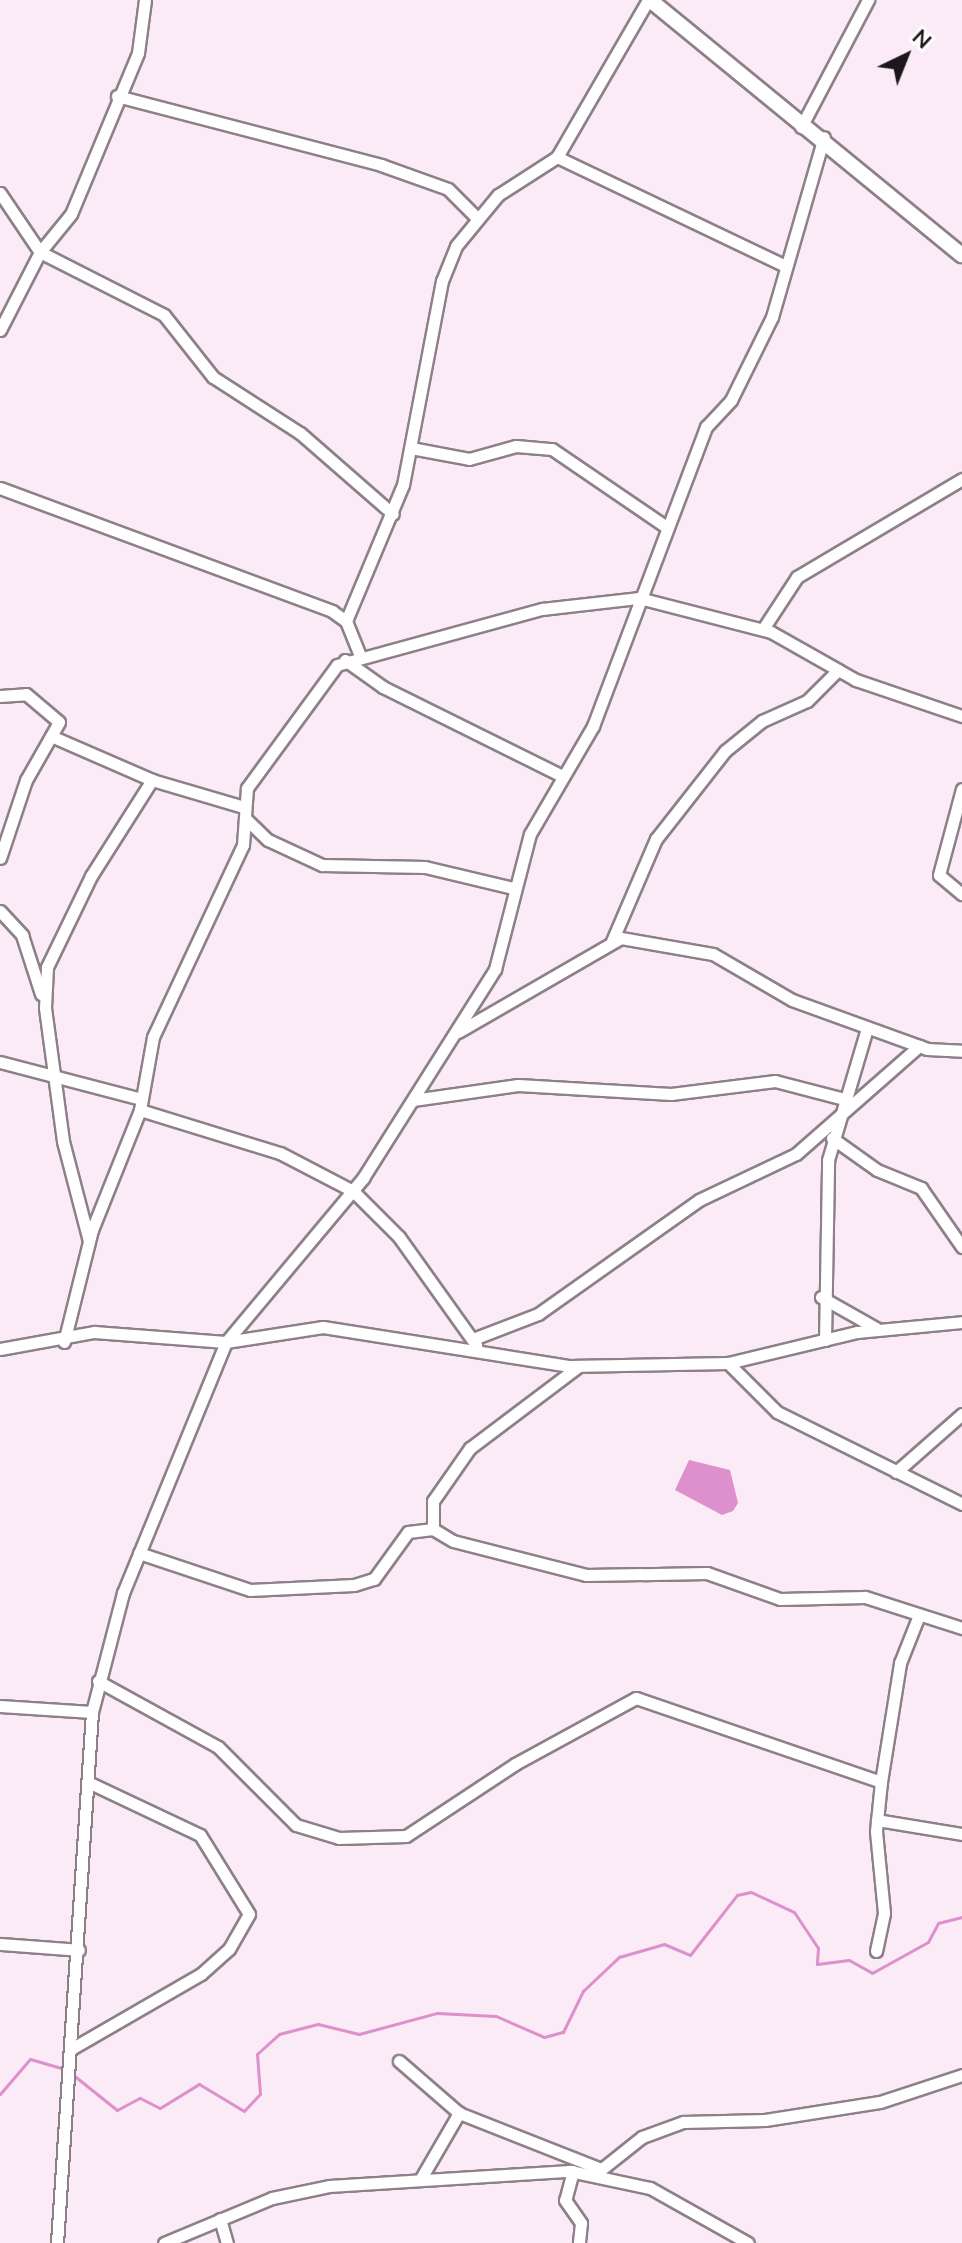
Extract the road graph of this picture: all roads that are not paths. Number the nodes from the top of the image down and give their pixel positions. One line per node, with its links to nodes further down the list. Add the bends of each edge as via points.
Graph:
1 (145, 0): 4 (street, via 138,53)
2 (649, 0): 5 (main road); 7 (street)
3 (868, 0): 5 (street)
4 (117, 96): 9 (street, via 381,165 448,189); 10 (street, via 71,214)
5 (801, 127): 6 (main road)
6 (824, 137): 11 (main road); 12 (street)
7 (557, 157): 9 (street); 12 (street)
8 (0, 193): 10 (street)
9 (477, 218): 14 (street, via 442,281)
10 (40, 252): 13 (street); 17 (street, via 164,315 213,377 300,433)
11 (962, 255)
12 (783, 265): 18 (street, via 772,317 731,400 706,427)
13 (0, 330)
14 (411, 448): 17 (street); 18 (street, via 466,459 516,446 552,449)
15 (962, 479): 21 (street, via 809,568)
16 (0, 488): 20 (street)
17 (393, 514): 20 (street)
18 (668, 528): 19 (street)
19 (639, 598): 21 (street); 22 (street, via 542,609); 28 (street, via 593,726)
20 (346, 621): 22 (street)
21 (763, 629): 24 (street)
22 (359, 654): 23 (street)
23 (345, 660): 28 (street, via 383,687); 31 (street, via 267,752)
24 (838, 670): 26 (street); 36 (street, via 807,701 762,721 725,751 656,839)
25 (0, 696): 27 (street, via 26,694 55,713 59,722)
26 (962, 716)
27 (51, 736): 29 (street); 32 (street, via 26,780)
28 (560, 775): 33 (street)
29 (152, 780): 31 (street); 37 (street, via 91,876 47,967)
30 (962, 789): 34 (street, via 939,875)
31 (245, 813): 33 (street, via 268,840 322,865 425,867); 46 (street, via 221,900 153,1037)
32 (0, 858)
33 (513, 888): 39 (street, via 495,969)
34 (962, 894)
35 (0, 911): 37 (street, via 22,935)
36 (612, 941): 38 (street, via 713,954 768,988); 39 (street, via 500,1013)
37 (45, 1008): 43 (street)
38 (867, 1028): 40 (street); 44 (street)
39 (457, 1032): 45 (street)
40 (919, 1046): 41 (street); 47 (street)
41 (962, 1051)
42 (0, 1062): 43 (street)
43 (54, 1076): 46 (street); 50 (street)
44 (844, 1099): 45 (street, via 775,1081 671,1094 518,1085); 47 (street)
45 (413, 1100): 49 (street)
46 (141, 1105): 49 (street, via 280,1153); 50 (street)
47 (838, 1116): 48 (street); 58 (street, via 796,1154 699,1200 587,1286)
48 (832, 1138): 51 (street, via 877,1170 921,1188); 52 (street)
49 (353, 1191): 57 (street); 58 (street, via 399,1237)
50 (89, 1242): 56 (street)
51 (962, 1247)
52 (821, 1297): 54 (street); 55 (street)
53 (962, 1322): 54 (street)
54 (878, 1329): 55 (street)
55 (825, 1340): 60 (street)
56 (64, 1342): 57 (street, via 94,1332); 59 (street)
57 (226, 1342): 58 (street, via 323,1327); 66 (street)
58 (475, 1344): 61 (street)
59 (0, 1349)
60 (728, 1363): 61 (street); 63 (street, via 777,1412)
61 (580, 1365): 65 (street, via 470,1448 433,1501)
62 (962, 1414): 63 (street)
63 (896, 1472): 64 (street)
64 (962, 1504)
65 (433, 1529): 66 (street, via 408,1532 374,1579 354,1585 250,1590); 67 (street, via 453,1541 586,1575 707,1573 780,1599 811,1604 848,1595)
66 (139, 1553): 69 (street)
67 (919, 1615): 68 (street); 72 (street, via 900,1663)
68 (962, 1628)
69 (98, 1681): 71 (street); 72 (street, via 207,1740 296,1825 339,1838 379,1840 421,1830 515,1764 636,1698)
70 (0, 1706): 71 (street)
71 (92, 1712): 73 (street)
72 (881, 1782): 74 (street)
73 (90, 1783): 77 (street); 79 (street, via 192,1828 249,1914 229,1949 201,1974)
74 (877, 1820): 75 (street); 78 (street, via 885,1901)
75 (962, 1834)
76 (0, 1944): 77 (street)
77 (79, 1950): 79 (street)
78 (876, 1951)
79 (71, 2049): 87 (street)
80 (399, 2061): 82 (street)
81 (962, 2075): 83 (street, via 880,2102 765,2120 683,2122 642,2137)
82 (459, 2113): 83 (street); 85 (street)
83 (600, 2170): 84 (street); 91 (street, via 650,2188)
84 (573, 2171): 85 (street); 90 (street, via 565,2200 581,2223)
85 (420, 2180): 86 (street, via 329,2186)
86 (220, 2219): 88 (street); 89 (street)
87 (57, 2243)
88 (164, 2243)
89 (227, 2243)
90 (579, 2243)
91 (748, 2243)

